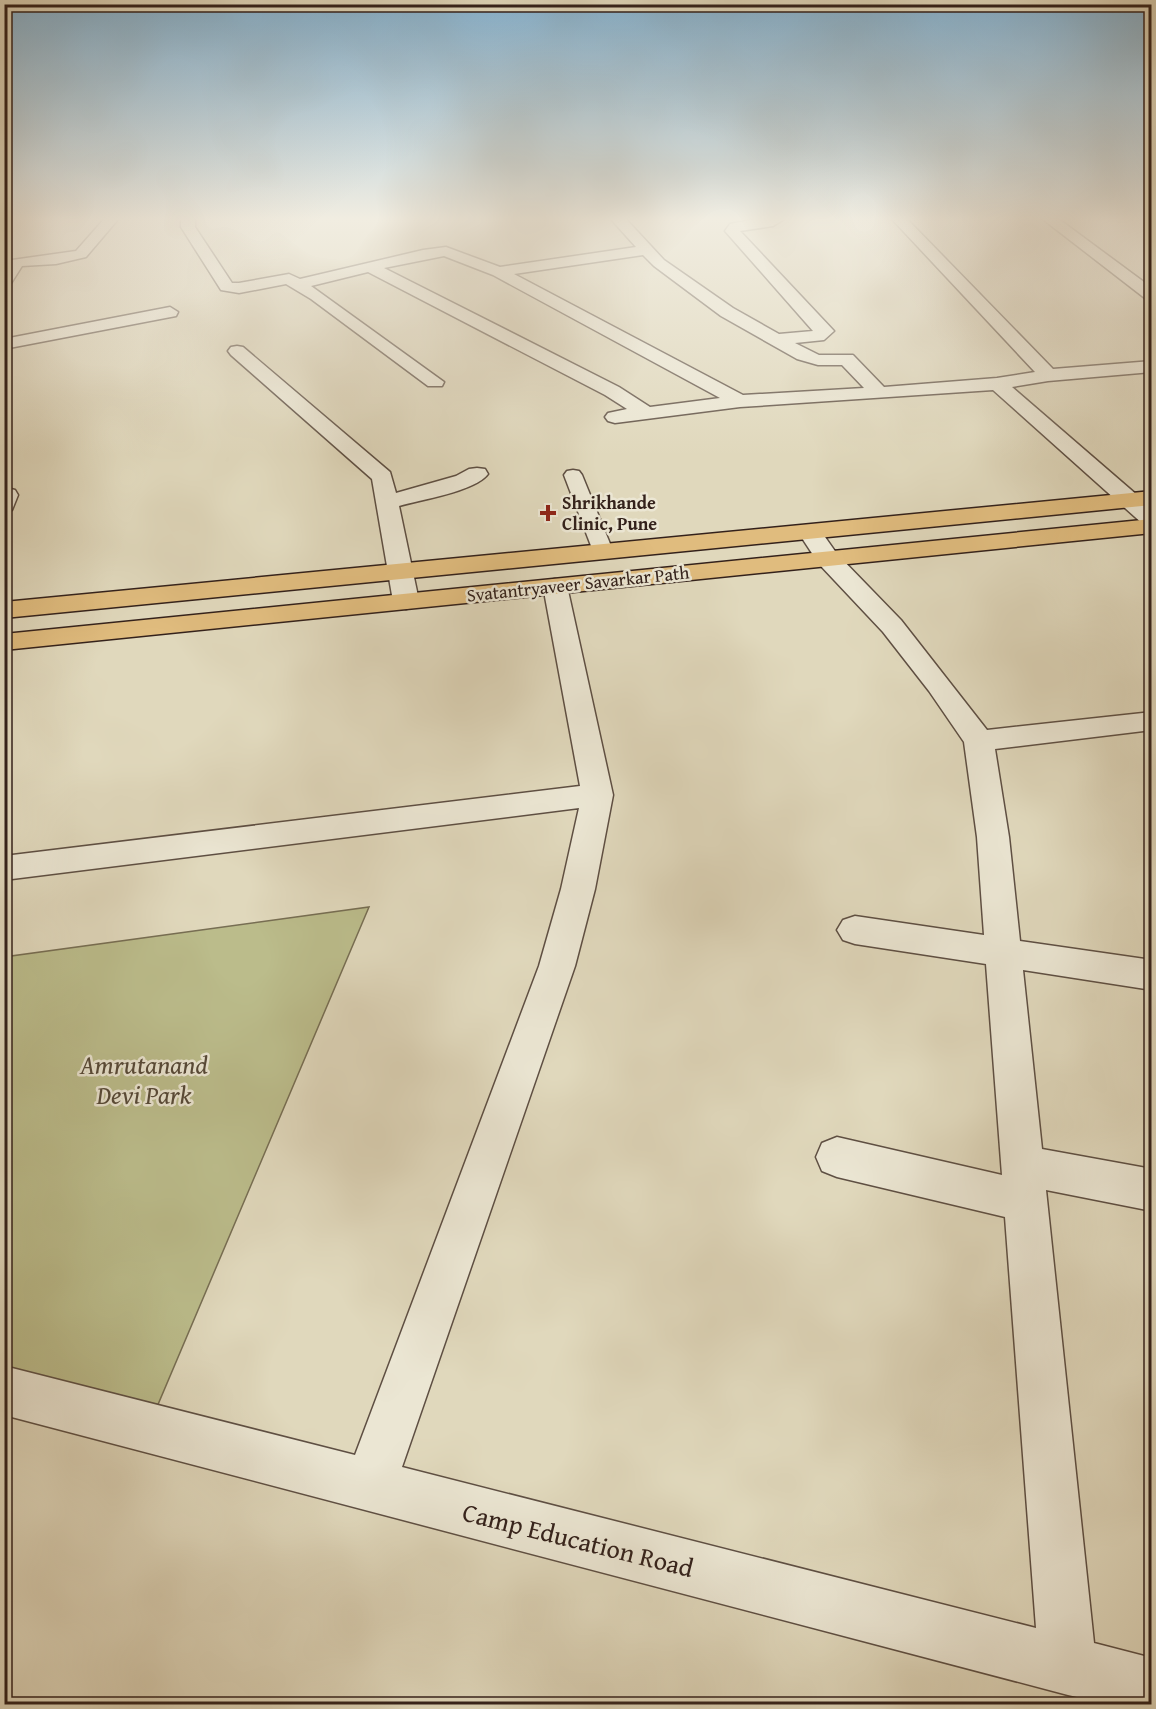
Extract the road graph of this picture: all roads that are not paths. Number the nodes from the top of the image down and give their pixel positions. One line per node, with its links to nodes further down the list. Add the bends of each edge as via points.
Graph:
1 (316, 297): 13 (street)
2 (428, 297): 17 (street, via 612,391)
3 (544, 297): 16 (street)
4 (706, 297): 8 (street)
5 (793, 297): 8 (street, via 825,331 818,336)
6 (973, 297): 12 (street)
7 (170, 312): 9 (street)
8 (776, 340): 15 (street, via 812,358 847,359)
9 (4, 344)
10 (237, 351): 22 (street, via 382,477)
11 (1152, 366): 12 (street)
12 (1048, 375): 14 (street)
13 (435, 382)
14 (997, 384): 15 (street); 21 (street)
15 (879, 393): 16 (street)
16 (740, 401): 17 (street)
17 (646, 413): 18 (street)
18 (615, 417)
19 (477, 474): 22 (street)
20 (573, 475): 26 (lane)
21 (1141, 500): 23 (street); 25 (main road, Svatantryaveer Savarkar Path)
22 (387, 502): 27 (street)
23 (1152, 519)
24 (1152, 526): 25 (main road, Svatantryaveer Savarkar Path)
25 (819, 545): 26 (main road, Svatantryaveer Savarkar Path); 28 (main road, Svatantryaveer Savarkar Path); 33 (street, via 892,626)
26 (603, 551): 27 (main road, Svatantryaveer Savarkar Path)
27 (401, 571): 29 (street); 30 (main road, Svatantryaveer Savarkar Path)
28 (555, 586): 29 (main road, Svatantryaveer Savarkar Path); 34 (street)
29 (406, 601): 31 (main road, Svatantryaveer Savarkar Path)
30 (4, 610)
31 (4, 642)
32 (1152, 721): 33 (street)
33 (979, 741): 37 (street, via 993,837)
34 (597, 795): 35 (street); 43 (street, via 557,966)
35 (4, 868)
36 (855, 930): 37 (street)
37 (1003, 951): 38 (street); 40 (street)
38 (1152, 975)
39 (837, 1157): 40 (street)
40 (1024, 1183): 41 (street); 44 (street)
41 (1152, 1190)
42 (4, 1390): 43 (street, Camp Education Road)
43 (369, 1486): 44 (street, Camp Education Road)
44 (1068, 1666): 45 (street, Camp Education Road)
45 (1152, 1687)

